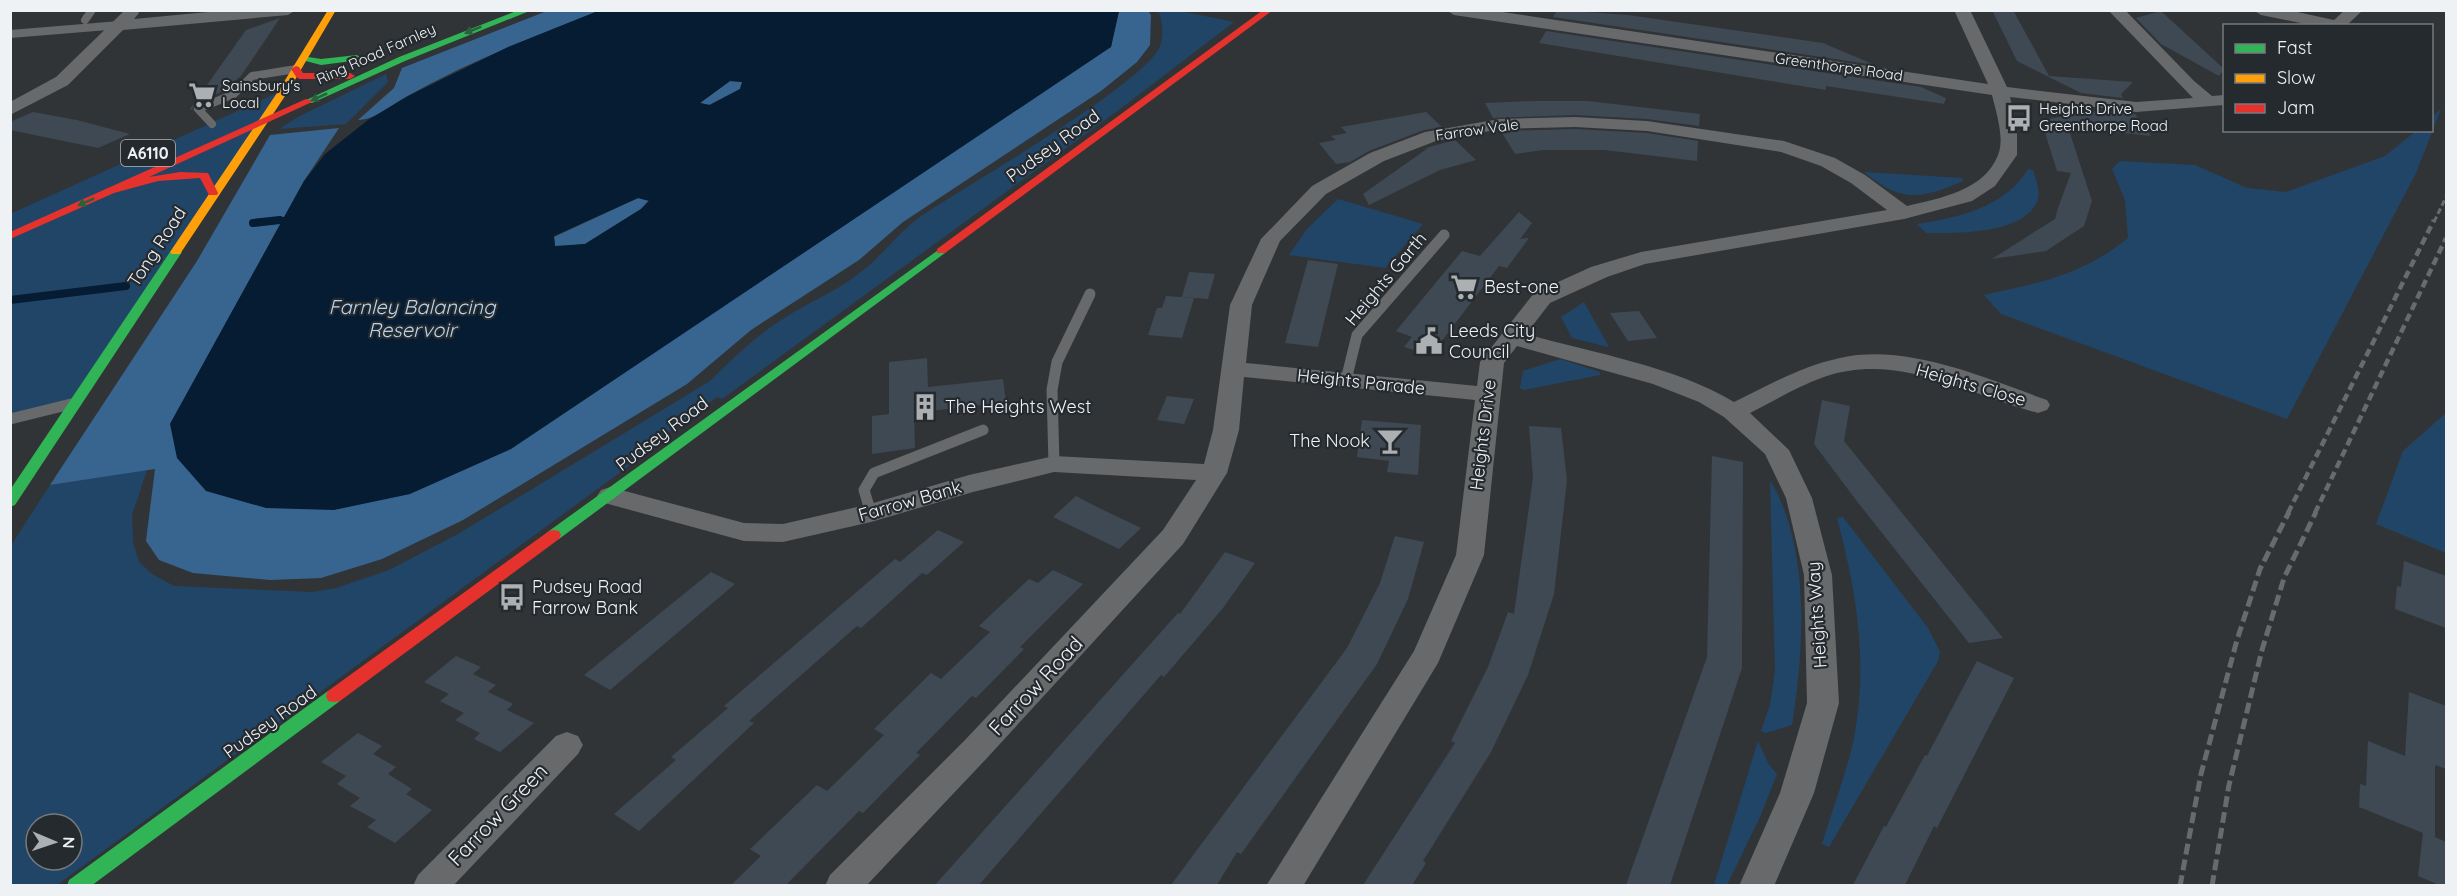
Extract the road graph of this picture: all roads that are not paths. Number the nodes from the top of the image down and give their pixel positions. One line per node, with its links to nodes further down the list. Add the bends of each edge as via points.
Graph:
1 (92, 10): 12 (lane)
2 (133, 10): 15 (street)
3 (288, 10): 15 (street)
4 (332, 10): 17 (main road, Tong Road)
5 (528, 10): 18 (main road, Ring Road Farnley / A6110, one-way to 18)
6 (1269, 10): 47 (main road, Pudsey Road)
7 (1962, 10): 21 (street, Heights Drive)
8 (2116, 10): 23 (street, via 2188,85)
9 (2261, 10): 13 (street)
10 (2355, 10): 14 (street)
11 (1455, 11): 21 (street, Greenthorpe Road)
12 (85, 20)
13 (2331, 24)
14 (2337, 24)
15 (120, 25): 16 (lane); 24 (street, via 62,81)
16 (10, 34)
17 (299, 64): 19 (main road, via 300,75); 19 (main road, Ring Road Farnley / A6110, via 362,56); 20 (main road, Tong Road); 26 (lane, via 252,76 234,94 198,109)
18 (372, 73): 19 (main road, A6110); 25 (main road, Ring Road Farnley / A6110, one-way to 25)
19 (309, 78): 20 (main road, Ring Road Farnley / A6110)
20 (284, 90): 22 (main road, Ring Road Farnley / A6110); 25 (main road, Tong Road)
21 (2000, 91): 23 (street, Greenthorpe Road, via 2136,106); 31 (street, Heights Drive, via 2008,126 2008,155 1988,182 1965,197)
22 (264, 99)
23 (2217, 101)
24 (10, 110)
25 (261, 122): 27 (main road, Ring Road Farnley / A6110); 28 (main road, Tong Road)
26 (212, 124)
27 (215, 143): 28 (main road, via 230,143); 29 (main road, Ring Road Farnley / A6110); 32 (main road, A6110, via 174,152)
28 (240, 152): 30 (main road, Tong Road)
29 (113, 190): 30 (main road, via 189,173 204,175); 34 (main road, Ring Road Farnley / A6110, one-way to 34)
30 (213, 193): 40 (main road, Tong Road)
31 (1904, 213): 36 (street, Heights Drive, via 1641,258 1542,298); 37 (street, Farrow Vale, via 1828,162 1784,147 1647,126 1575,122 1500,124 1431,136 1377,157 1319,190 1271,239 1241,305)
32 (10, 222)
33 (1444, 235): 38 (lane, Heights Garth, via 1357,335)
34 (10, 236)
35 (1090, 294): 45 (lane, via 1057,362 1052,390)
36 (1512, 337): 39 (street, Heights Drive, via 1492,362); 42 (street, Heights Way, via 1661,379 1708,397)
37 (1235, 369): 38 (street, Heights Parade); 46 (street, Farrow Vale, via 1226,430)
38 (1346, 380): 39 (street, Heights Parade)
39 (1487, 394): 54 (street, Heights Drive, via 1470,555 1427,654)
40 (75, 404): 43 (lane); 48 (main road, Tong Road)
41 (2038, 405): 42 (street, Heights Close, via 1914,367 1864,363 1817,371)
42 (1733, 412): 55 (street, Heights Way, via 1776,450 1799,498 1818,575 1823,704 1797,793)
43 (10, 418)
44 (983, 430): 49 (lane, via 874,473 864,490)
45 (1054, 464): 46 (street, Farrow Bank); 49 (street, Farrow Bank)
46 (1214, 473): 53 (street, Farrow Road, via 1173,537 1127,589)
47 (610, 495): 49 (street, Farrow Bank, via 744,532 783,534); 51 (main road, Pudsey Road)
48 (10, 502)
49 (871, 513)
50 (567, 745): 52 (street, Farrow Green)
51 (76, 885)
52 (430, 885)
53 (842, 885)
54 (1283, 885)
55 (1756, 885)

